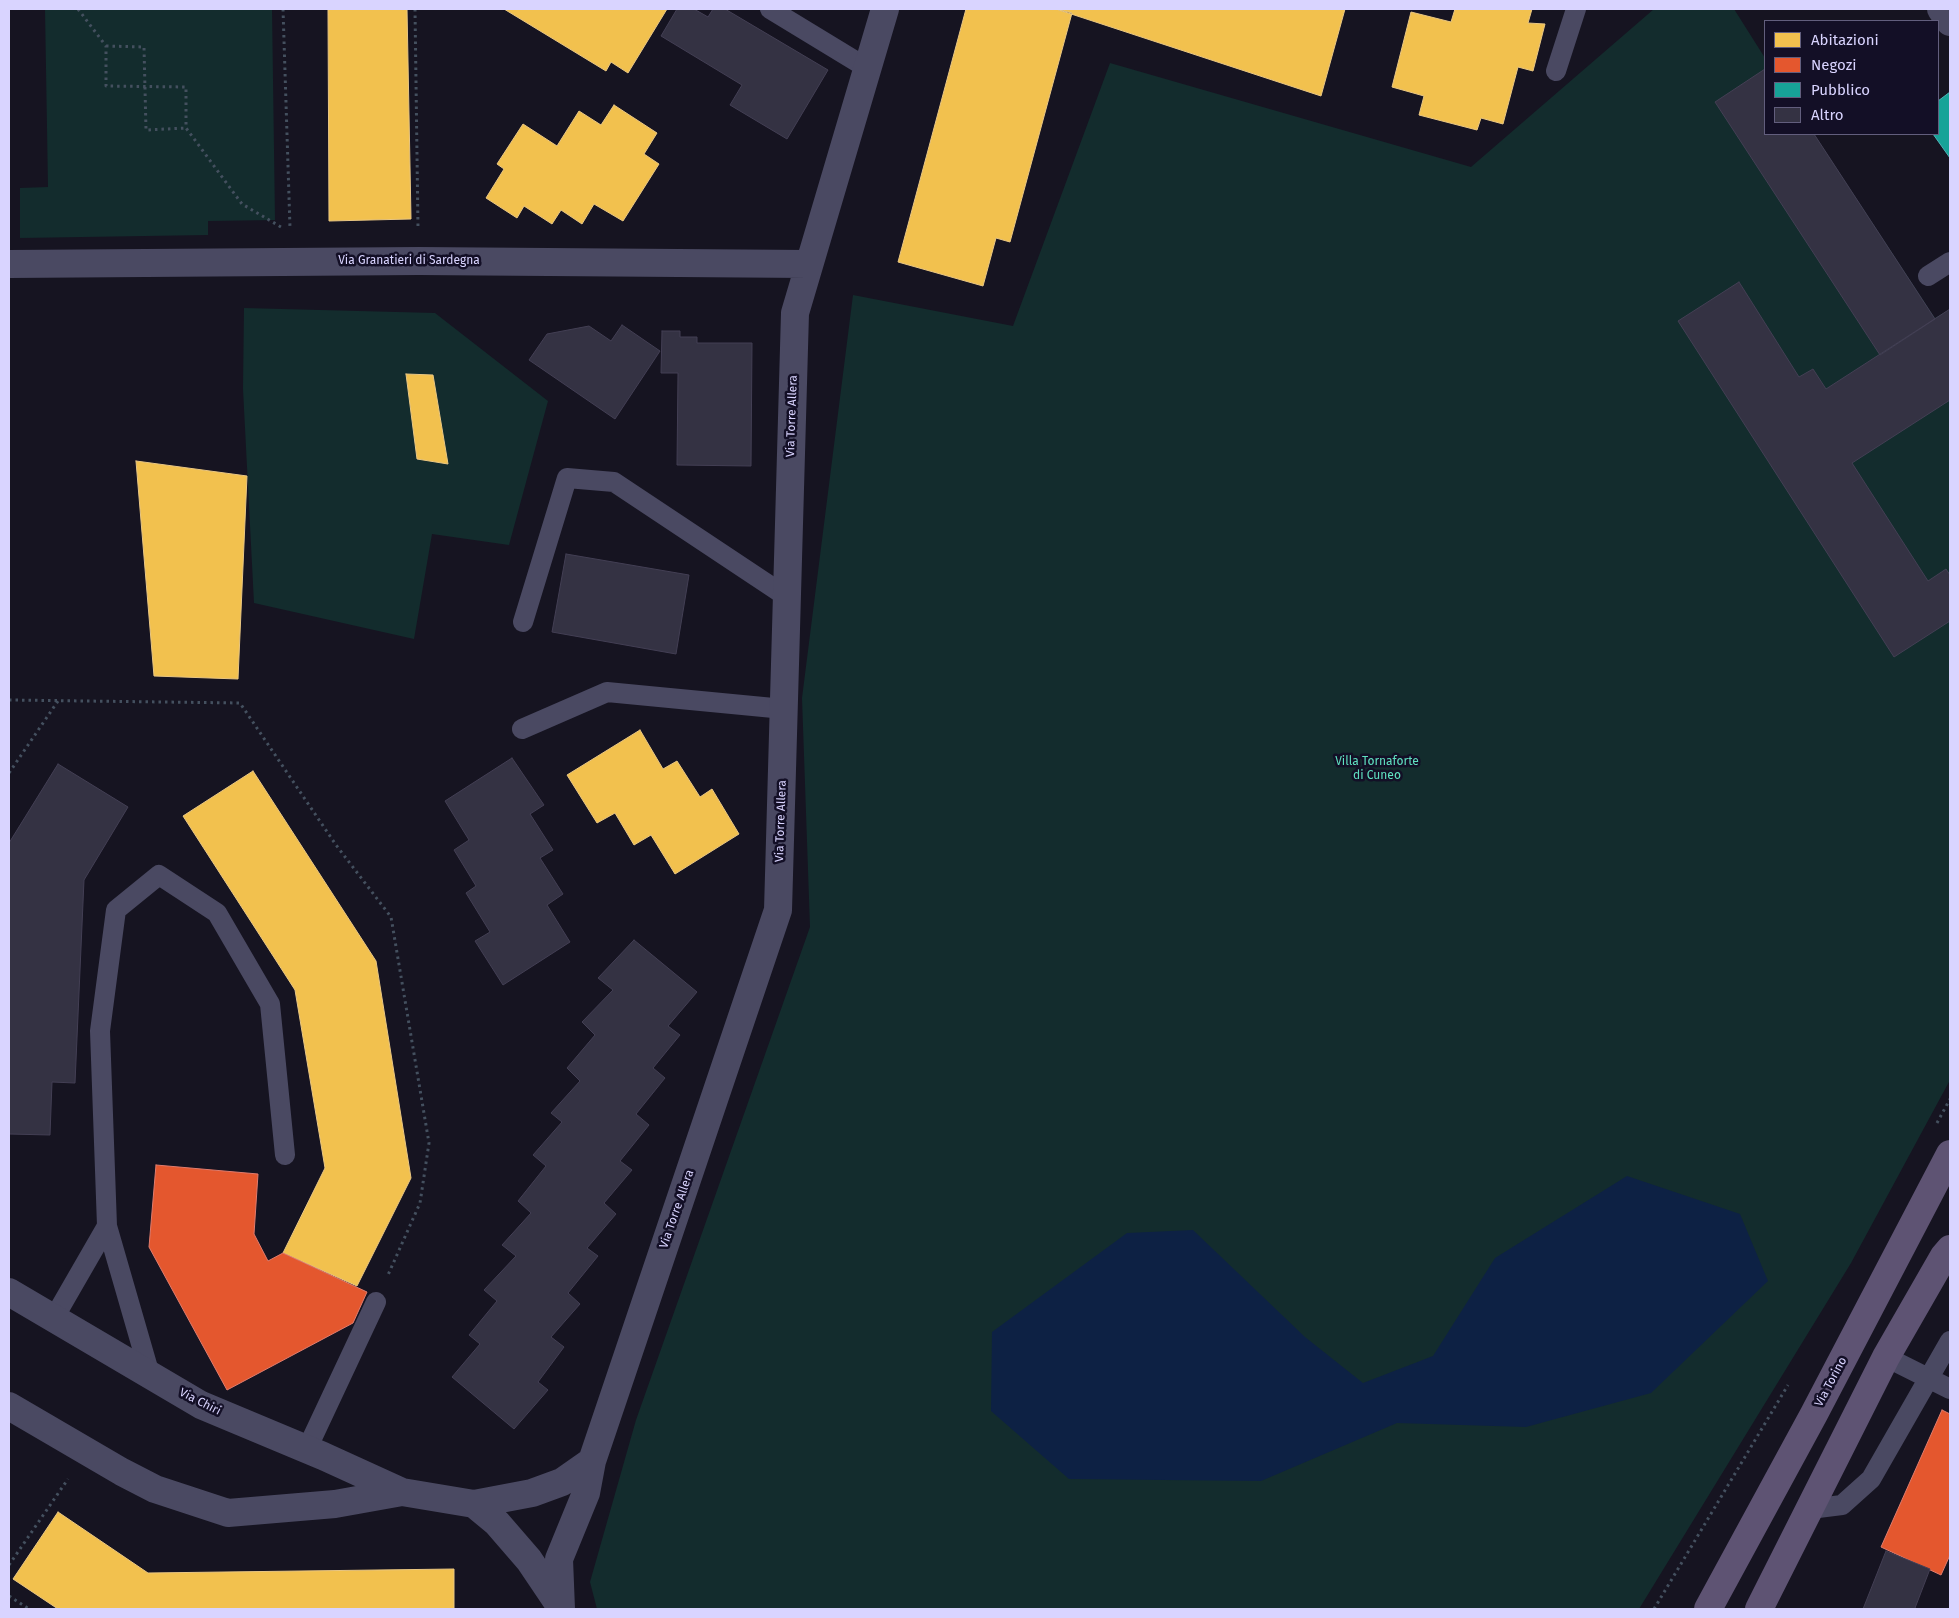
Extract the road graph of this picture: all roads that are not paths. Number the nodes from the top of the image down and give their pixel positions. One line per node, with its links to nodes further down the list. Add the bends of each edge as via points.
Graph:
1 (770, 9): 6 (lane)
2 (885, 9): 6 (street, Via Torre Allera)
3 (1576, 9): 7 (lane)
4 (1941, 9): 5 (street)
5 (1950, 22)
6 (868, 68): 10 (street, Via Torre Allera)
7 (1556, 72)
8 (1950, 262): 11 (lane)
9 (9, 264): 10 (street, Via Granatieri di Sardegna, via 418,261)
10 (808, 264): 12 (street, Via Torre Allera, via 795,313)
11 (1928, 276)
12 (787, 597): 13 (lane, via 614,482 567,478); 14 (street, Via Torre Allera)
13 (523, 622)
14 (784, 709): 15 (lane, via 607,692); 30 (street, Via Torre Allera, via 778,910)
15 (522, 729)
16 (1950, 1154): 35 (main road, Via Torino)
17 (285, 1155): 18 (lane, via 270,1004 217,913 159,875 116,910 100,1031)
18 (107, 1226): 22 (lane); 25 (lane)
19 (1950, 1249): 24 (main road)
20 (9, 1292): 22 (street, Via Chiri)
21 (376, 1302): 29 (lane)
22 (54, 1318): 25 (street, Via Chiri)
23 (1950, 1341): 26 (lane)
24 (1886, 1357): 26 (lane); 33 (main road)
25 (150, 1375): 29 (street, Via Chiri, via 201,1405)
26 (1930, 1379): 27 (lane); 33 (lane, via 1871,1478 1842,1505)
27 (1950, 1389)
28 (9, 1406): 31 (street, Via Chiri, via 156,1489 228,1513 335,1504)
29 (307, 1449): 31 (street, Via Chiri)
30 (592, 1461): 32 (street, Via Chiri, via 562,1482 532,1493); 34 (street, Via Torre Allera, via 586,1493 559,1559)
31 (402, 1492): 32 (street, Via Chiri)
32 (474, 1504): 34 (street, via 497,1523 529,1560)
33 (1810, 1510): 36 (main road)
34 (560, 1608)
35 (1708, 1609)
36 (1759, 1609)

